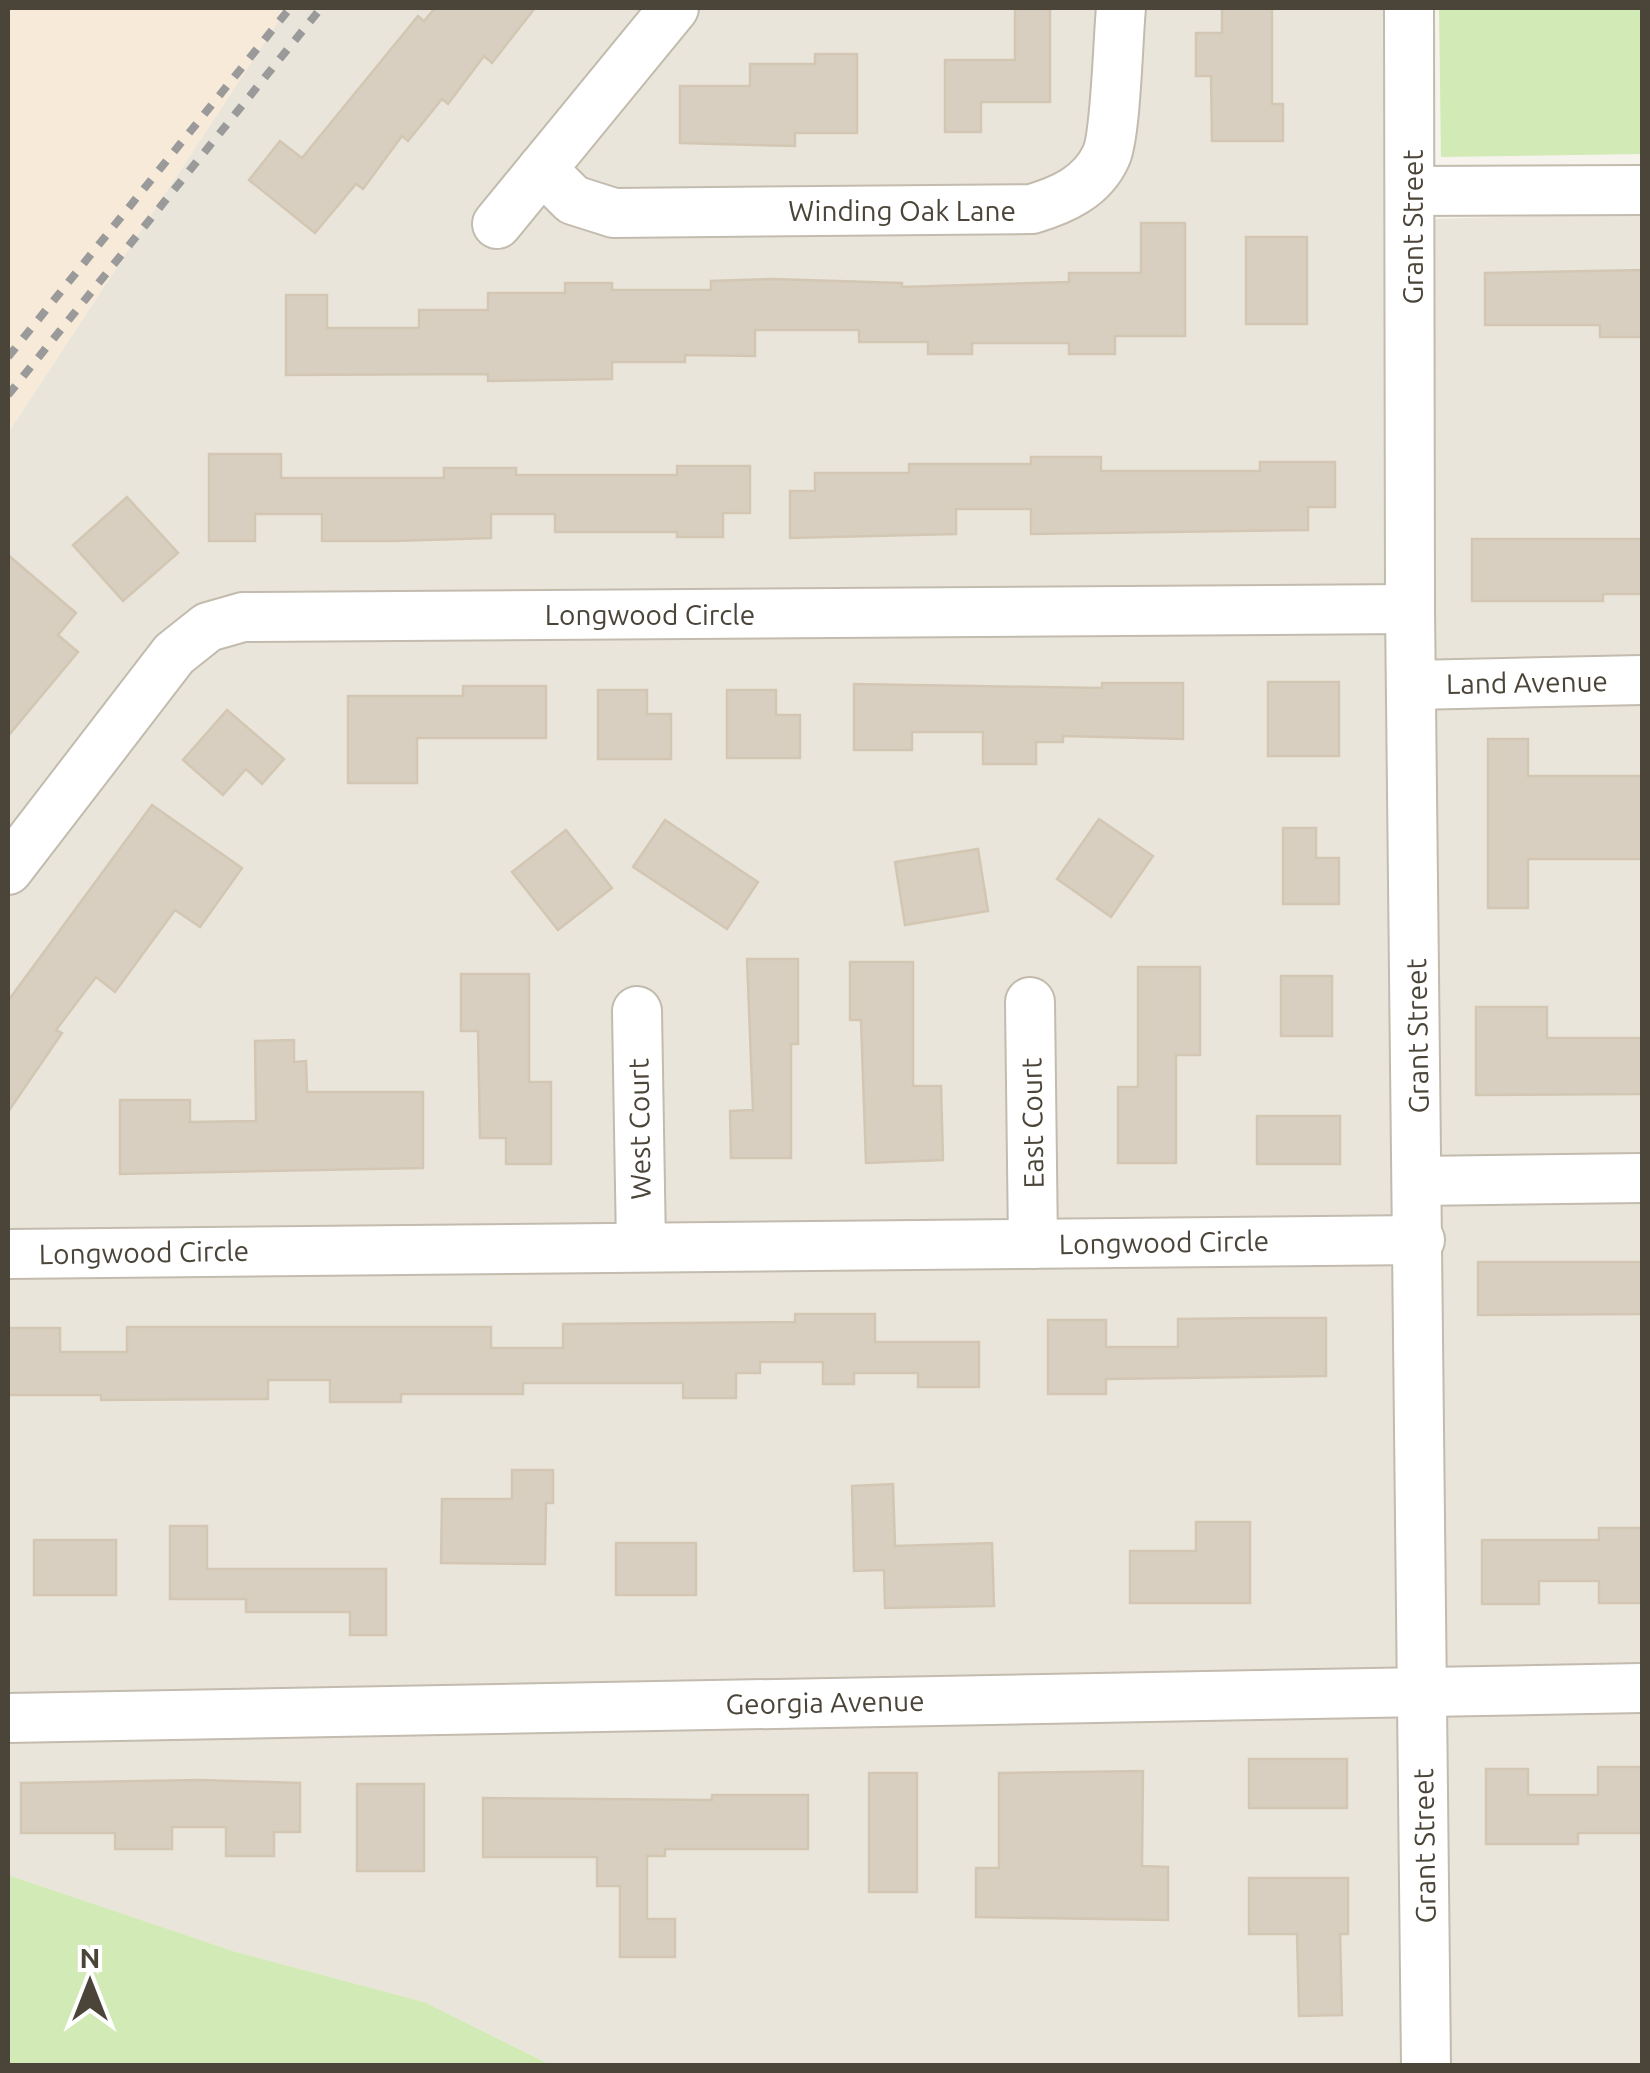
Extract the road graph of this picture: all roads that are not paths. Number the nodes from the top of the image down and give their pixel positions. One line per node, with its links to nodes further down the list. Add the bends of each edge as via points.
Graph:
1 (674, 8): 4 (street)
2 (1121, 8): 4 (street, Winding Oak Lane, via 1108,154 1092,178 1063,200 1032,209 614,212 573,200)
3 (1409, 8): 6 (street, Grant Street)
4 (542, 169): 7 (street)
5 (1642, 190): 6 (street)
6 (1413, 191): 8 (street, Grant Street)
7 (497, 224)
8 (1410, 608): 10 (street, Grant Street); 11 (street, Longwood Circle, via 242,617 208,627 174,654)
9 (1642, 680): 10 (street, Land Avenue)
10 (1412, 685): 15 (street, Grant Street)
11 (8, 870)
12 (1030, 1002): 17 (street, East Court)
13 (637, 1012): 18 (street, West Court)
14 (1642, 1178): 15 (street)
15 (1419, 1181): 16 (street, Grant Street)
16 (1420, 1240): 17 (street, Longwood Circle); 21 (street, Grant Street)
17 (1033, 1244): 18 (street, Longwood Circle)
18 (641, 1246): 19 (street, Longwood Circle)
19 (8, 1254)
20 (1642, 1688): 21 (street, Georgia Avenue)
21 (1422, 1691): 22 (street, Georgia Avenue); 23 (street, Grant Street)
22 (8, 1718)
23 (1426, 2066)

